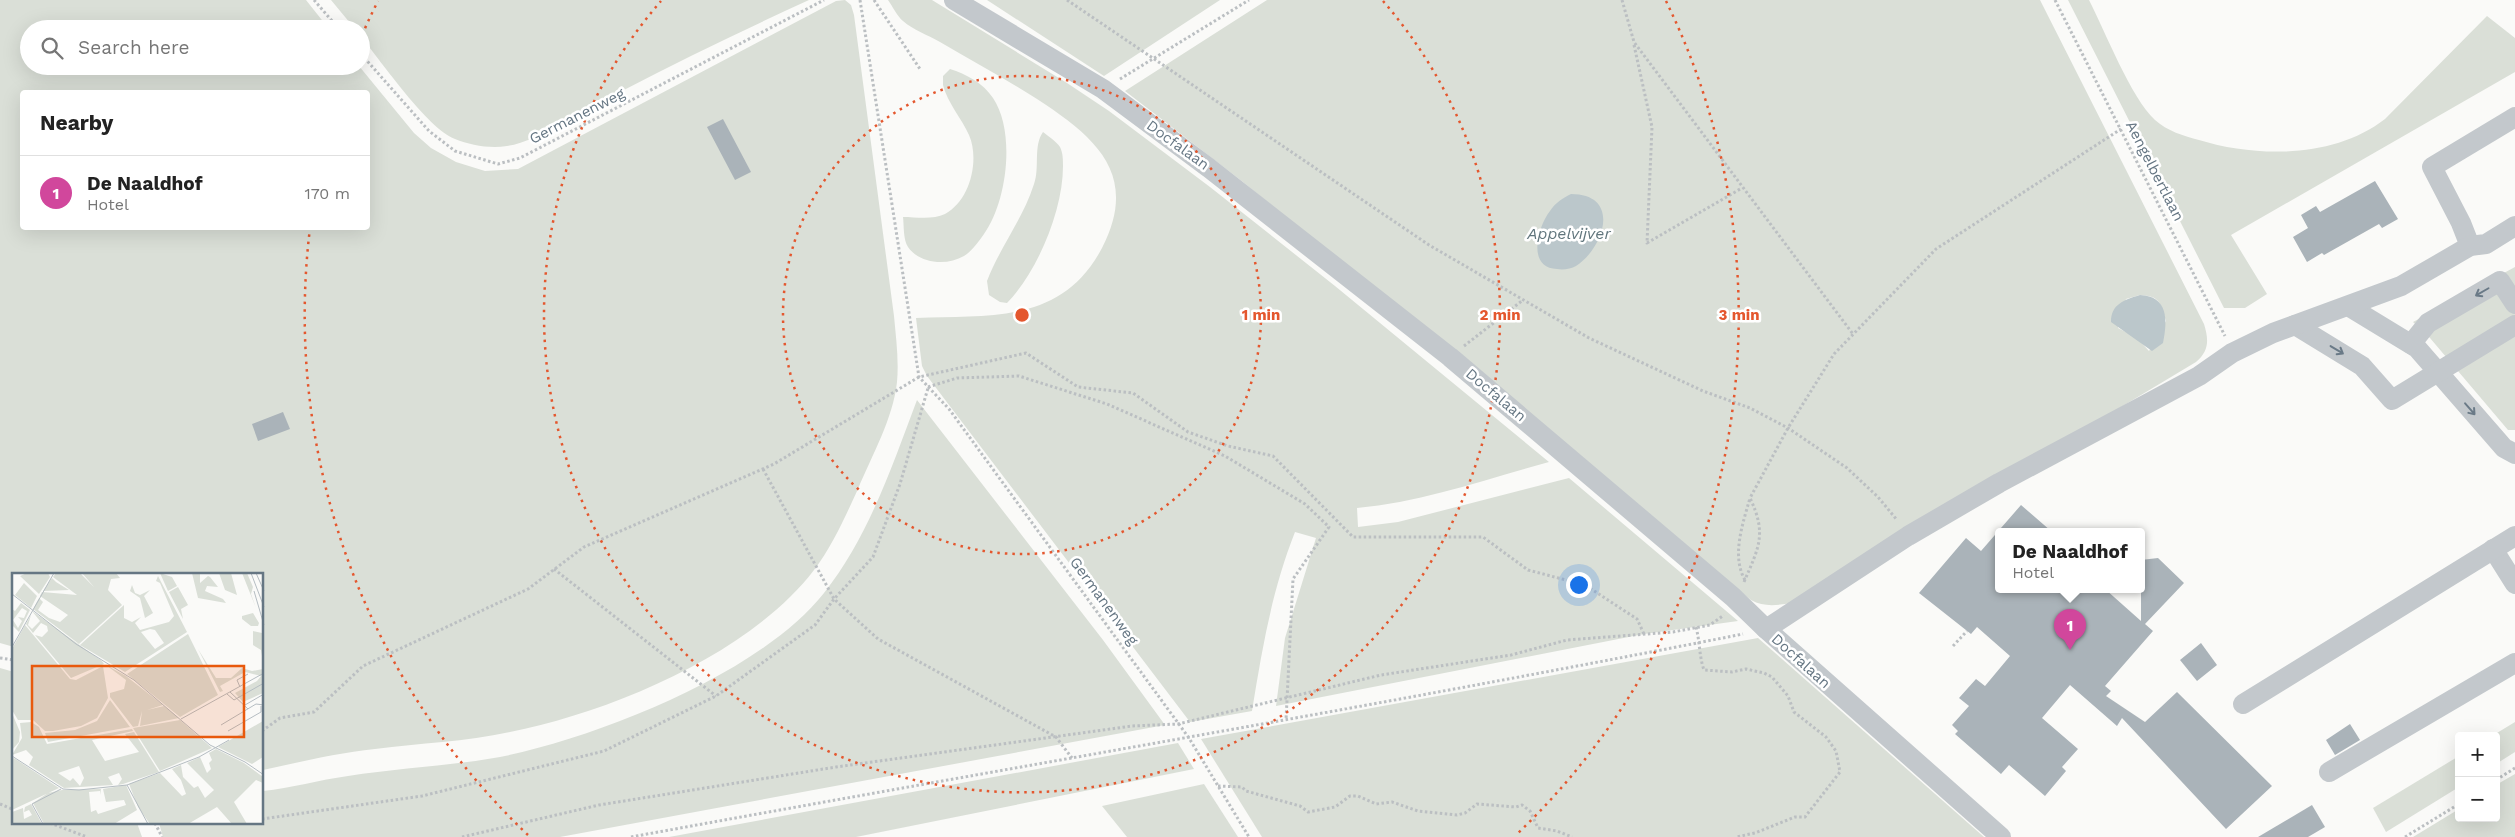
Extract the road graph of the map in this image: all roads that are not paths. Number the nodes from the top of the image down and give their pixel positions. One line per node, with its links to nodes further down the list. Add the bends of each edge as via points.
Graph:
1 (954, 0): 15 (street, Docfalaan, via 1103,90 1209,168 1450,357 1736,599)
2 (2515, 117): 4 (street, via 2432,167 2462,223)
3 (2515, 226): 4 (street, via 2486,244)
4 (2470, 246): 6 (street, via 2401,286)
5 (2515, 304): 9 (street, one-way to 9, via 2500,281 2428,323)
6 (2348, 306): 7 (street); 9 (street)
7 (2295, 325): 10 (street, one-way to 10, via 2362,366 2392,400); 15 (street, via 2232,353 2198,376 2008,478 1908,536)
8 (2515, 325): 10 (street)
9 (2411, 344): 10 (street)
10 (2437, 372): 11 (street, one-way to 11, via 2504,448)
11 (2515, 454)
12 (2515, 536): 13 (street)
13 (2493, 549): 14 (street); 17 (street)
14 (2515, 584)
15 (1766, 629): 19 (street, Docfalaan)
16 (2515, 663): 18 (street)
17 (2243, 704)
18 (2329, 772)
19 (2001, 837)

